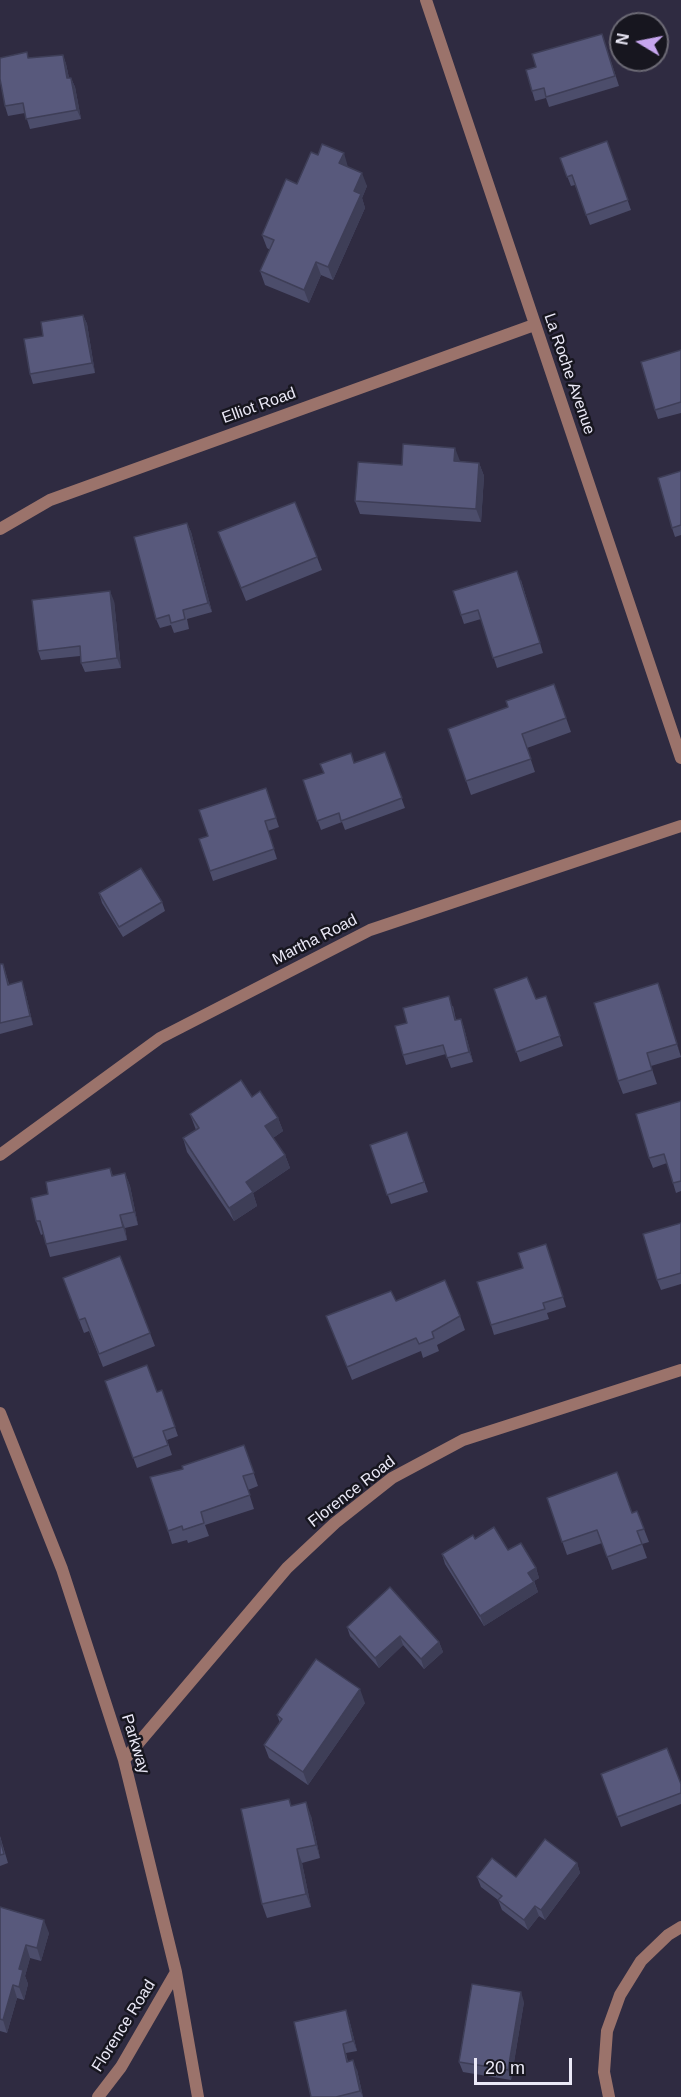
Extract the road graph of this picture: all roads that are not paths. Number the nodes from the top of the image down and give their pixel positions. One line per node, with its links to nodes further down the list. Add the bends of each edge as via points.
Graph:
1 (426, 0): 2 (street, La Roche Avenue)
2 (534, 324): 3 (street, Elliot Road, via 50,500); 4 (street, La Roche Avenue)
3 (0, 529)
4 (681, 758)
5 (681, 826): 6 (street, Martha Road, via 370,930 160,1038)
6 (0, 1155)
7 (681, 1370): 9 (street, Florence Road, via 463,1440 392,1478 334,1523 287,1568)
8 (0, 1413): 9 (street, Parkway, via 62,1569)
9 (124, 1760): 11 (street, Parkway)
10 (681, 1927): 14 (street, via 640,1960 620,1995 607,2031 604,2072)
11 (177, 1972): 12 (street, Florence Road, via 121,2067); 13 (street, Parkway)
12 (98, 2097)
13 (198, 2097)
14 (609, 2097)

